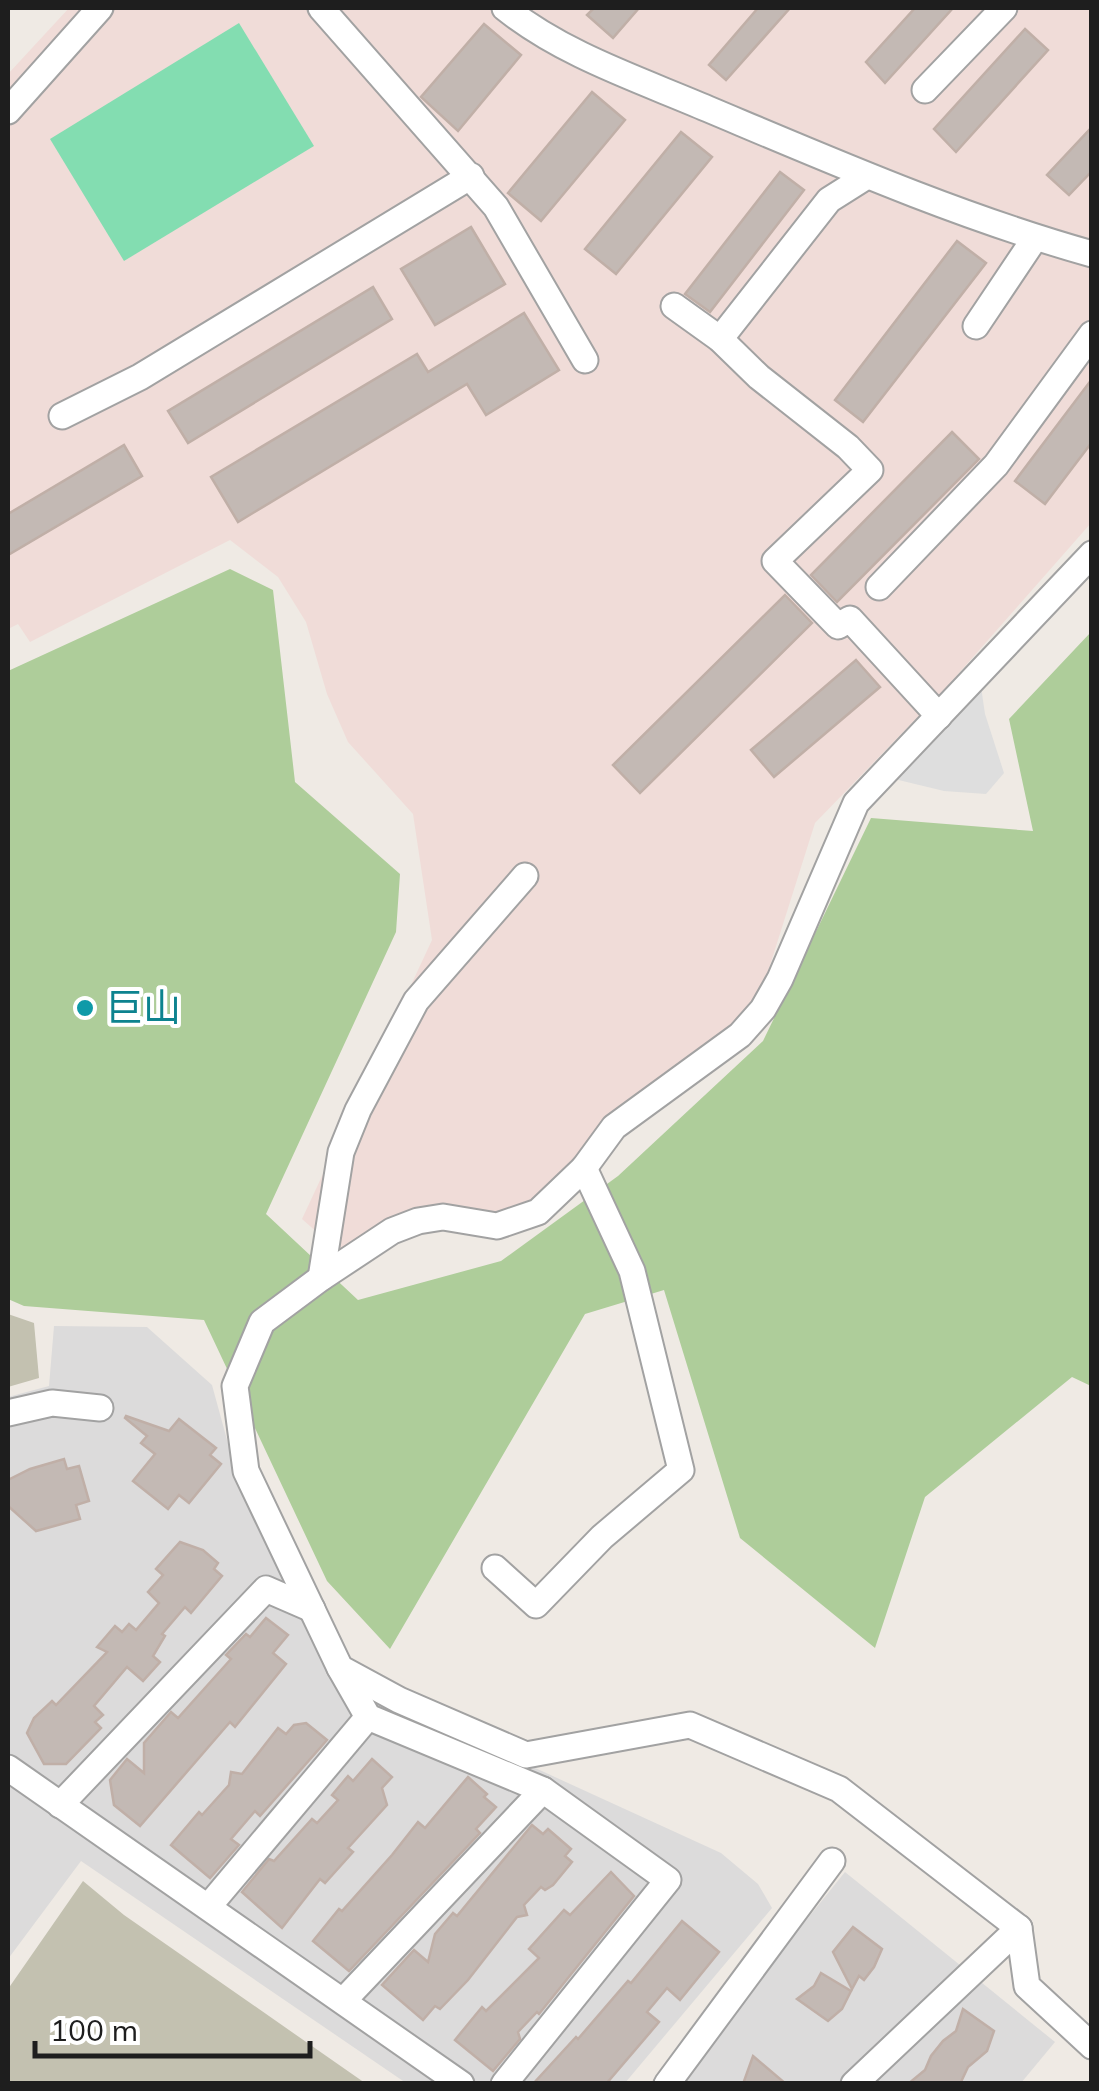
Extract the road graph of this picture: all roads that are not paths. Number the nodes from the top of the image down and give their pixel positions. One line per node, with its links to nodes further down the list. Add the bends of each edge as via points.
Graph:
1 (100, 8): 6 (street)
2 (321, 8): 7 (street)
3 (505, 8): 8 (street, via 554,44)
4 (1004, 8): 5 (street)
5 (925, 90)
6 (8, 111)
7 (471, 176): 15 (street, via 496,206); 16 (street, via 140,377)
8 (867, 176): 9 (street); 14 (street, via 829,200)
9 (1035, 238): 10 (street); 12 (street)
10 (1092, 254)
11 (674, 306): 14 (street)
12 (976, 326)
13 (1092, 334): 18 (street, via 996,465)
14 (720, 339): 19 (street, via 870,470 775,561 838,626 850,620)
15 (585, 360)
16 (62, 416)
17 (1092, 554): 19 (street)
18 (879, 587)
19 (939, 716): 21 (street, via 856,803 764,1010 614,1126)
20 (525, 876): 22 (street, via 416,1000 358,1110 341,1152)
21 (584, 1168): 22 (street, via 538,1212 497,1226 418,1220); 25 (street, via 632,1271 680,1470 536,1605)
22 (320, 1278): 26 (street, via 262,1322 235,1386 246,1471)
23 (100, 1408): 24 (street, via 52,1404)
24 (8, 1413)
25 (495, 1568)
26 (312, 1608): 27 (street); 31 (street, via 266,1589)
27 (340, 1668): 28 (street); 34 (street, via 526,1755 690,1725 839,1790)
28 (368, 1717): 30 (street); 33 (street)
29 (8, 1768): 31 (street)
30 (543, 1790): 35 (street); 38 (street, via 668,1880)
31 (60, 1805): 33 (street)
32 (832, 1861): 39 (street)
33 (208, 1907): 35 (street)
34 (1018, 1928): 36 (street, via 1027,1986); 40 (street)
35 (342, 2001): 37 (street)
36 (1092, 2046)
37 (460, 2084)
38 (504, 2084)
39 (667, 2084)
40 (854, 2084)

